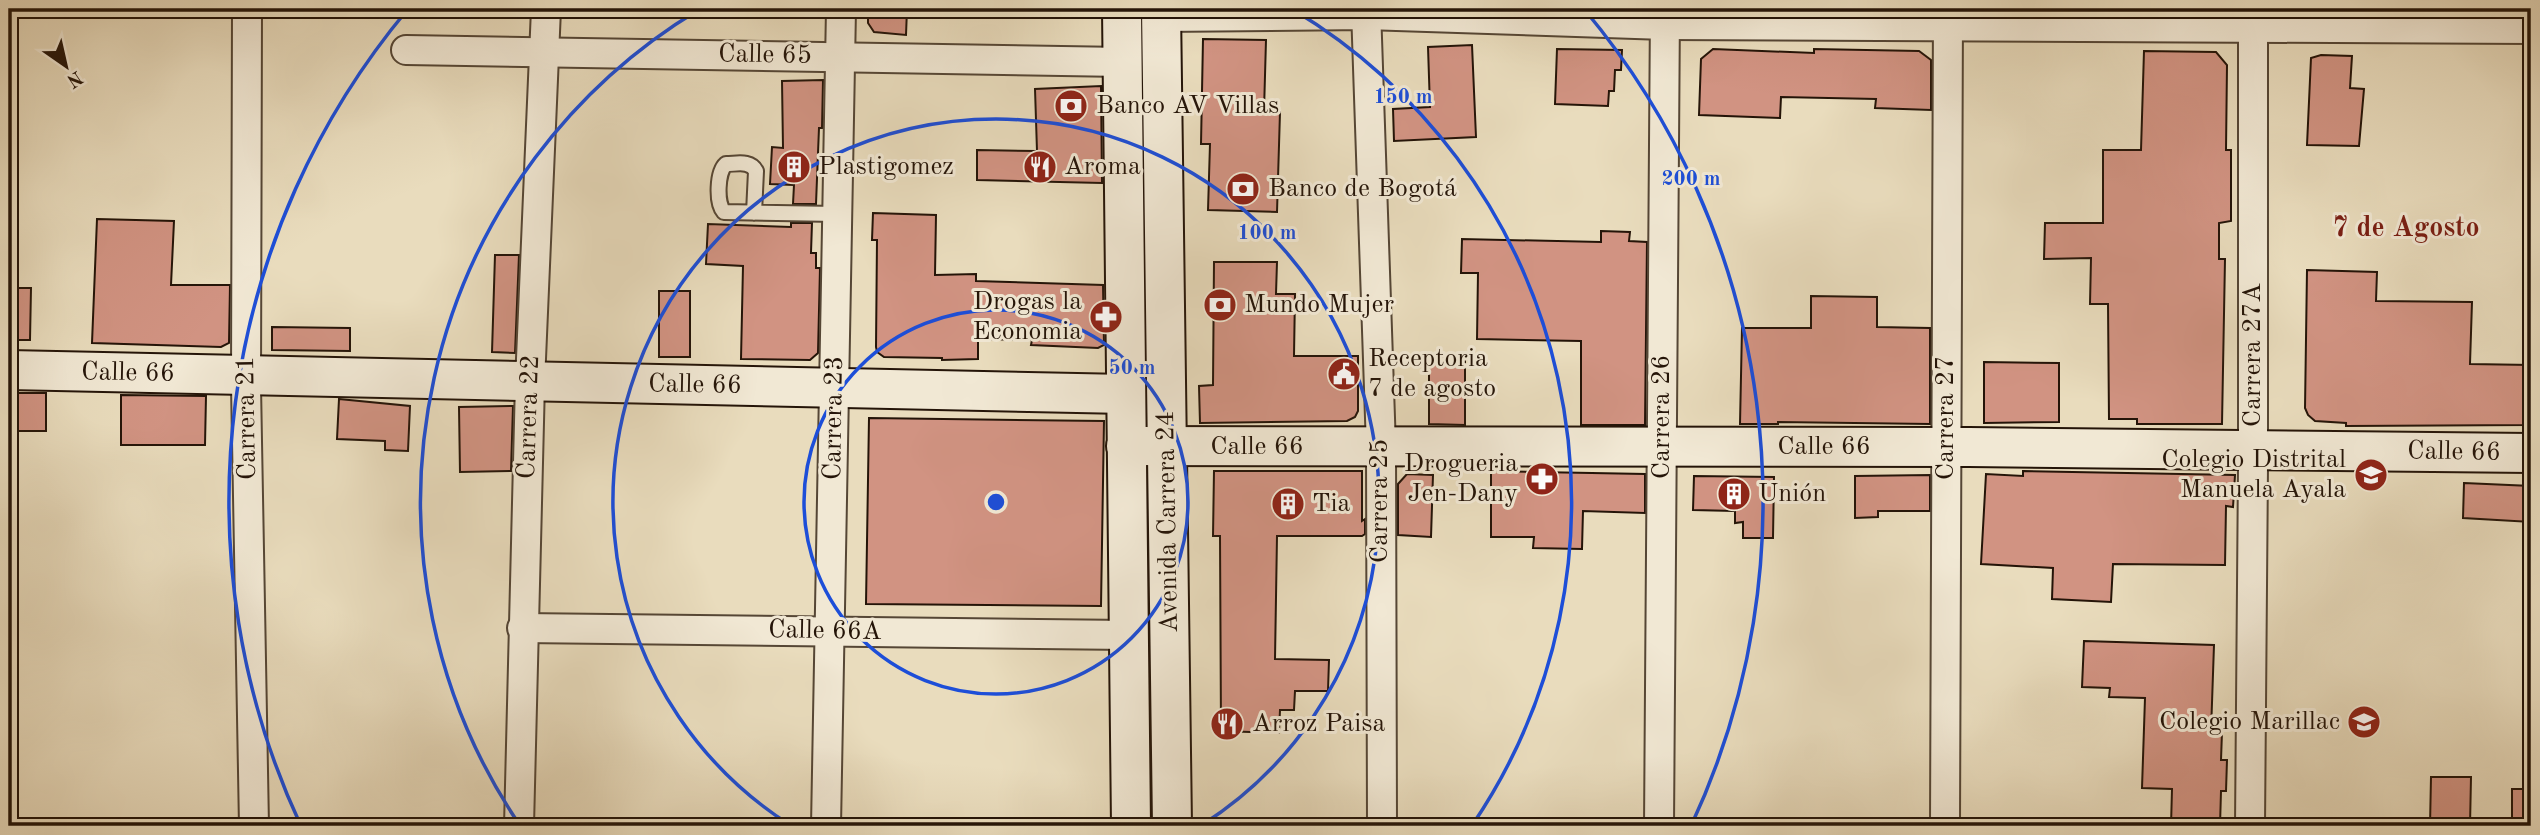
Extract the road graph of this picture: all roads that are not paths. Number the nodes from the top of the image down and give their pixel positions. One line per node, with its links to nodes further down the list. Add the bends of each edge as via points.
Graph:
1 (247, 9): 18 (street, Carrera 21)
2 (547, 9): 12 (street, Carrera 22)
3 (841, 9): 13 (street, Carrera 23)
4 (1122, 9): 14 (main road, Avenida Carrera 24)
5 (1366, 12): 6 (street); 7 (street); 24 (street, Carrera 25)
6 (1161, 13): 23 (main road, Avenida Carrera 24)
7 (1665, 17): 8 (street); 25 (street, Carrera 26)
8 (1948, 17): 9 (street); 26 (street, Carrera 27)
9 (2253, 18): 10 (street); 27 (street, Carrera 27A)
10 (2531, 29)
11 (406, 50): 12 (street, Calle 65)
12 (545, 52): 13 (street, Calle 65); 19 (street, Carrera 22)
13 (840, 56): 14 (street, Calle 65); 16 (street, Carrera 23)
14 (1124, 62): 21 (main road, Avenida Carrera 24)
15 (754, 213): 16 (lane)
16 (837, 214): 20 (street, Carrera 23)
17 (9, 370): 18 (main road, Calle 66)
18 (246, 375): 19 (main road, Calle 66); 32 (street, Carrera 21)
19 (530, 382): 20 (main road, Calle 66); 29 (street, Carrera 22)
20 (834, 388): 21 (main road, Calle 66); 30 (street, Carrera 23)
21 (1126, 394): 22 (main road, Avenida Carrera 24); 23 (main road)
22 (1126, 446): 23 (main road, Calle 66); 31 (main road, Avenida Carrera 24)
23 (1167, 447): 24 (main road, Calle 66); 36 (main road, Avenida Carrera 24)
24 (1381, 447): 25 (main road, Calle 66); 37 (street, Carrera 25)
25 (1661, 447): 26 (main road, Calle 66); 38 (street, Carrera 26)
26 (1946, 447): 27 (main road, Calle 66); 39 (street, Carrera 27)
27 (2253, 450): 28 (main road, Calle 66); 40 (street, Carrera 27A)
28 (2531, 453)
29 (522, 628): 30 (street, Calle 66A); 33 (street, Carrera 22)
30 (830, 631): 31 (street, Calle 66A); 34 (street, Carrera 23)
31 (1129, 635): 35 (main road, Avenida Carrera 24)
32 (254, 826)
33 (519, 826)
34 (826, 826)
35 (1131, 826)
36 (1172, 826)
37 (1382, 826)
38 (1659, 826)
39 (1945, 826)
40 (2250, 826)

